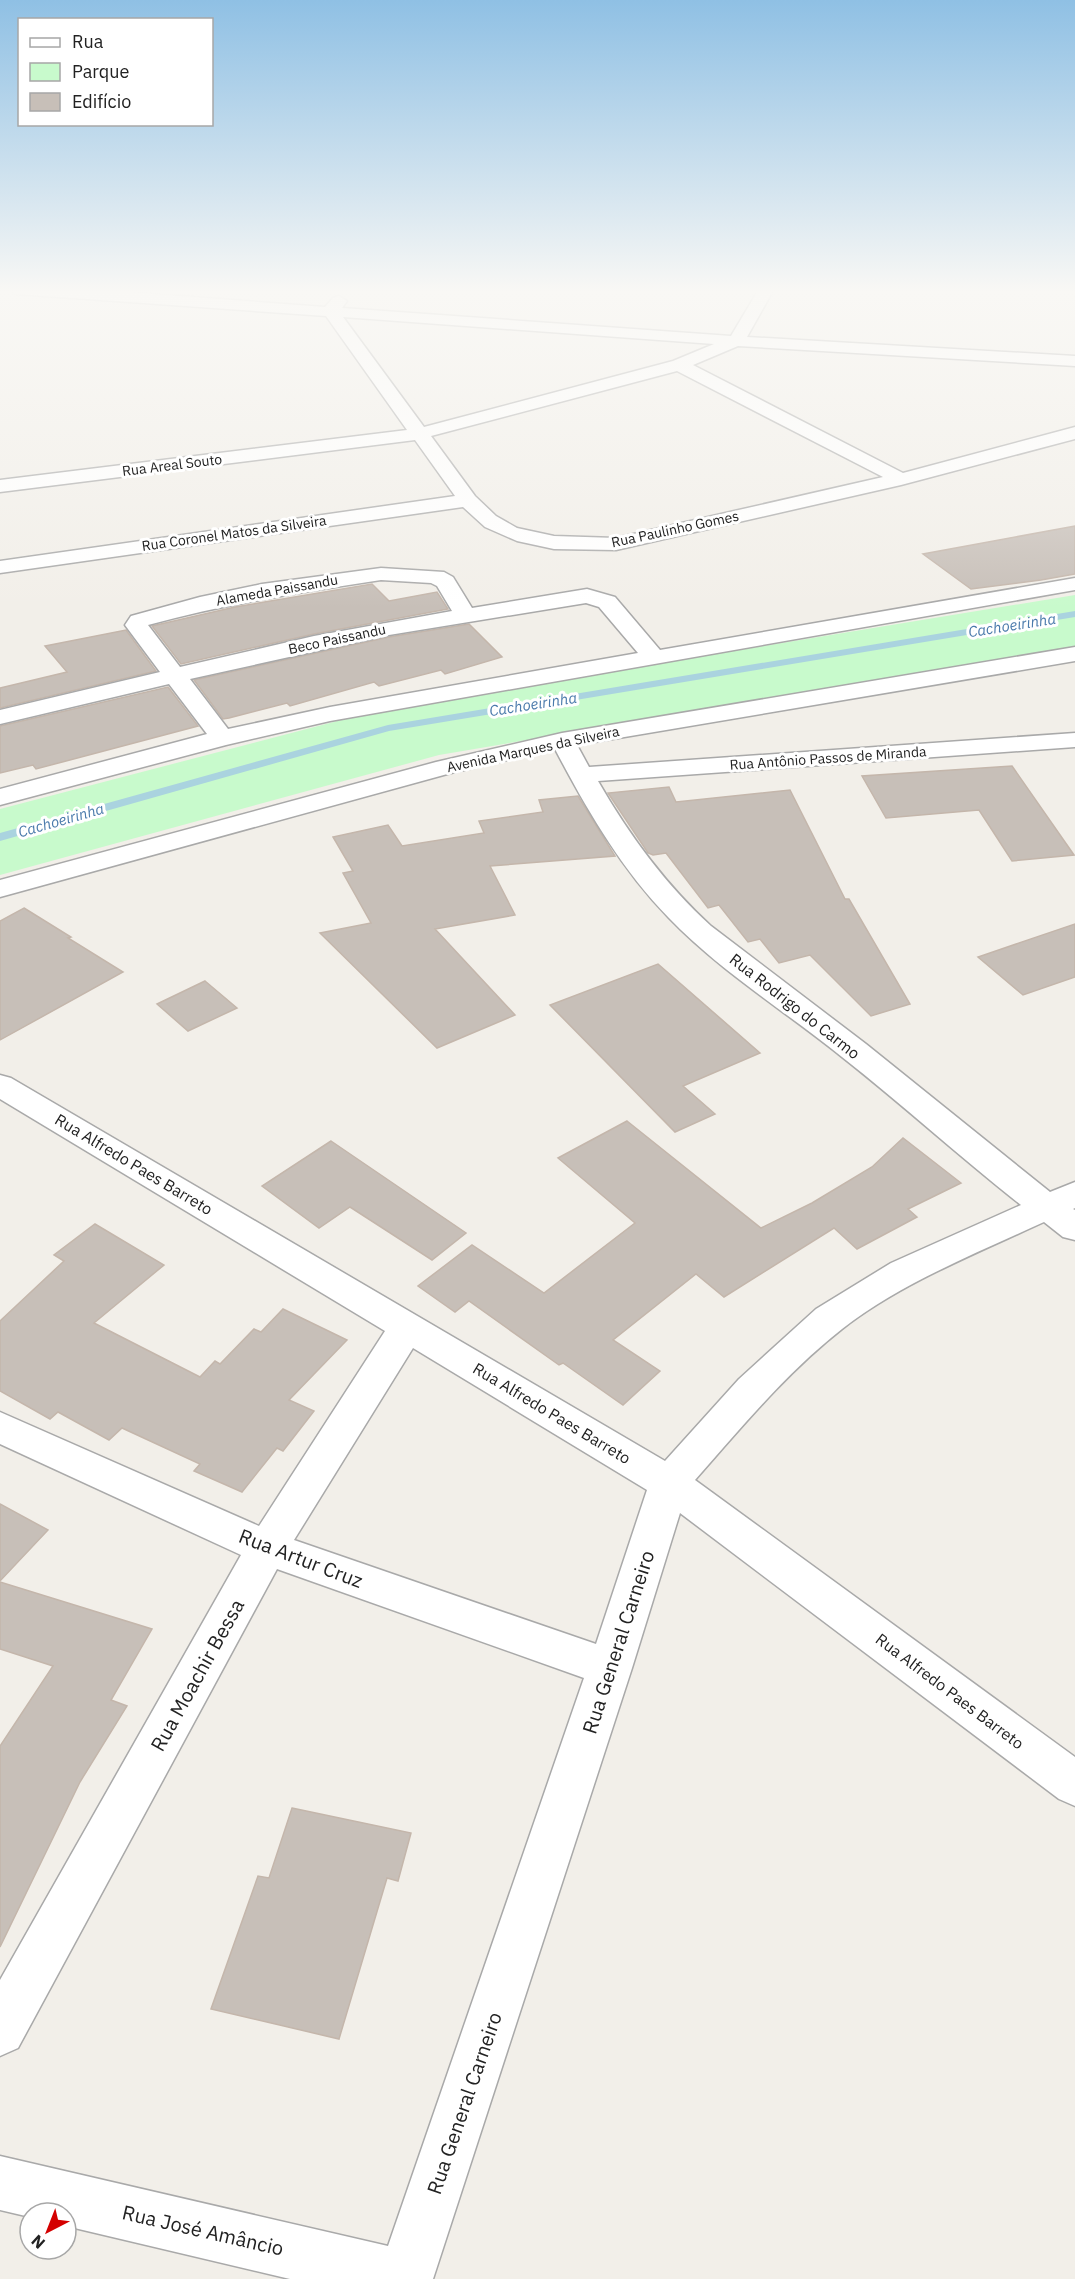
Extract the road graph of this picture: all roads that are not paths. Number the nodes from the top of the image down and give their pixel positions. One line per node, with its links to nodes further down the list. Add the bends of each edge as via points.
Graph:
1 (390, 395): 5 (street, Rua Paulinho Gomes)
2 (564, 395): 5 (street, Rua Areal Souto)
3 (738, 395): 6 (street)
4 (1075, 433): 6 (street, Rua Paulinho Gomes)
5 (418, 434): 7 (street, Rua Areal Souto); 8 (street, Rua Paulinho Gomes)
6 (901, 479): 8 (street, Rua Paulinho Gomes, via 616,544 569,544 527,538 494,525)
7 (0, 486)
8 (468, 500): 9 (street, Rua Coronel Matos da Silveira)
9 (0, 567)
10 (1075, 584): 13 (street)
11 (465, 615): 13 (street, Beco Paissandu, via 587,596 598,598 607,602); 14 (street, Beco Paissandu, via 325,640); 14 (street, Alameda Paissandu, via 445,582 436,577 381,574 262,591 139,621 136,625)
12 (1075, 654): 17 (street, Avenida Marques da Silveira)
13 (653, 656): 16 (street, via 330,714)
14 (175, 675): 15 (street, Beco Paissandu); 16 (street)
15 (0, 717)
16 (222, 738): 20 (street)
17 (562, 740): 19 (street, Rua Rodrigo do Carmo); 21 (street, Avenida Marques da Silveira, via 445,767)
18 (1075, 741): 19 (street, Rua Antônio Passos de Miranda)
19 (581, 776): 23 (street, Rua Rodrigo do Carmo, via 637,861 680,913)
20 (0, 797)
21 (0, 890)
22 (0, 1084): 24 (street, Rua Alfredo Paes Barreto)
23 (1065, 1210): 26 (street, Rua General Carneiro, via 904,1272 829,1319 752,1389)
24 (406, 1327): 26 (street, Rua Alfredo Paes Barreto); 27 (street, Rua Moachir Bessa)
25 (0, 1427): 27 (street, Rua Artur Cruz)
26 (669, 1483): 28 (street, Rua General Carneiro); 29 (street, Rua Alfredo Paes Barreto)
27 (267, 1548): 28 (street, Rua Artur Cruz); 30 (street, Rua Moachir Bessa)
28 (610, 1668): 32 (street, Rua General Carneiro)
29 (1075, 1784)
30 (0, 2030)
31 (0, 2182): 32 (street, Rua José Amâncio)
32 (405, 2279)

